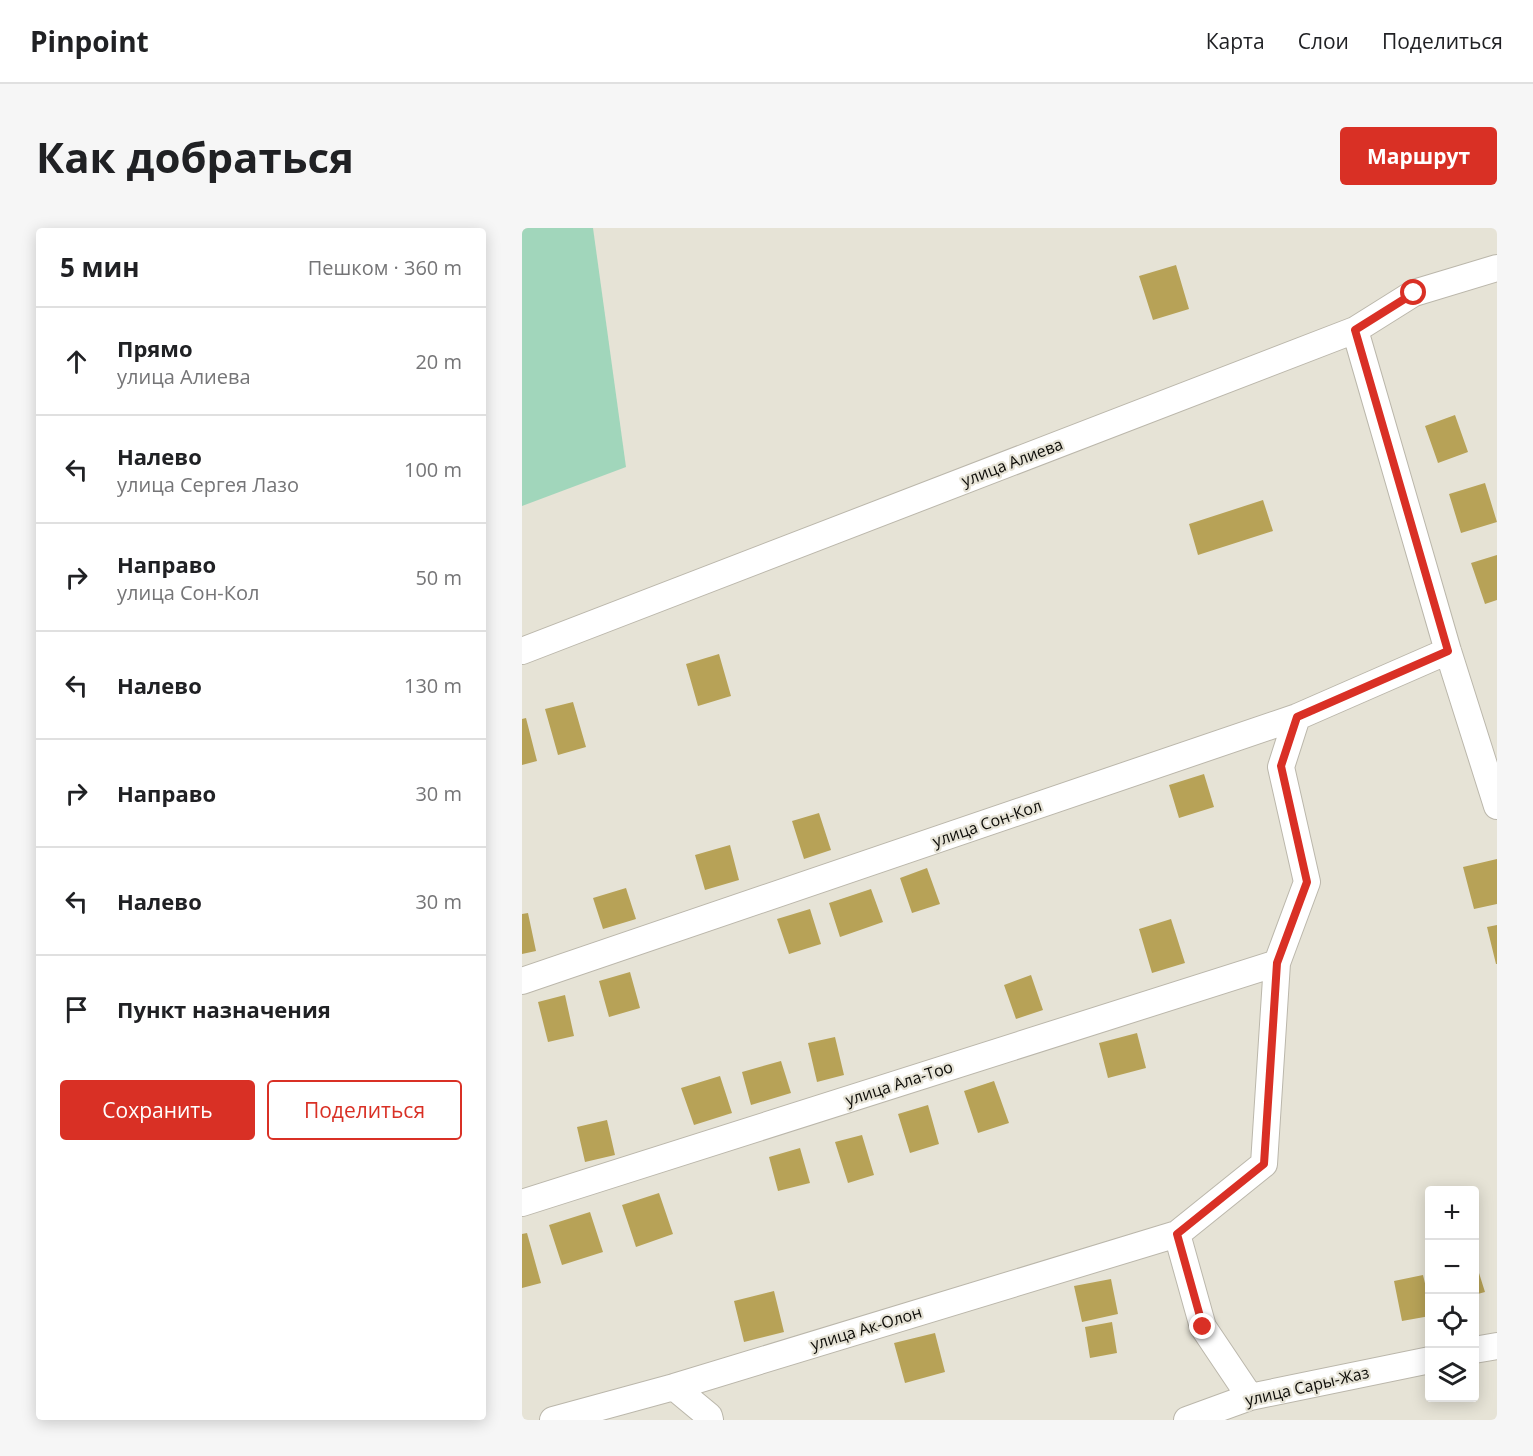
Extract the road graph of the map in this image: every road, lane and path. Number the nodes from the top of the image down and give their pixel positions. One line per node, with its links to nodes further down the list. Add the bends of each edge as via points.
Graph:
1 (1497, 267): 2 (street, улица Алиева, via 1414,293)
2 (1355, 330): 3 (street, улица Алиева); 4 (street)
3 (522, 651)
4 (1448, 651): 5 (street, улица Сон-Кол); 6 (street)
5 (1297, 717): 7 (street, via 1281,766 1307,882); 8 (street, улица Сон-Кол)
6 (1497, 806)
7 (1277, 963): 9 (street, улица Ала-Тоо); 10 (street, via 1264,1164)
8 (522, 981)
9 (522, 1203)
10 (1177, 1234): 14 (street, улица Ак-Олон); 15 (street, via 1203,1327)
11 (1497, 1346): 12 (street)
12 (1479, 1349)
13 (1425, 1361): 15 (street, улица Сары-Жаз)
14 (674, 1387): 16 (street, улица Ак-Олон); 17 (street)
15 (1250, 1397): 18 (street, улица Сары-Жаз)
16 (553, 1420)
17 (710, 1420)
18 (1187, 1420)

